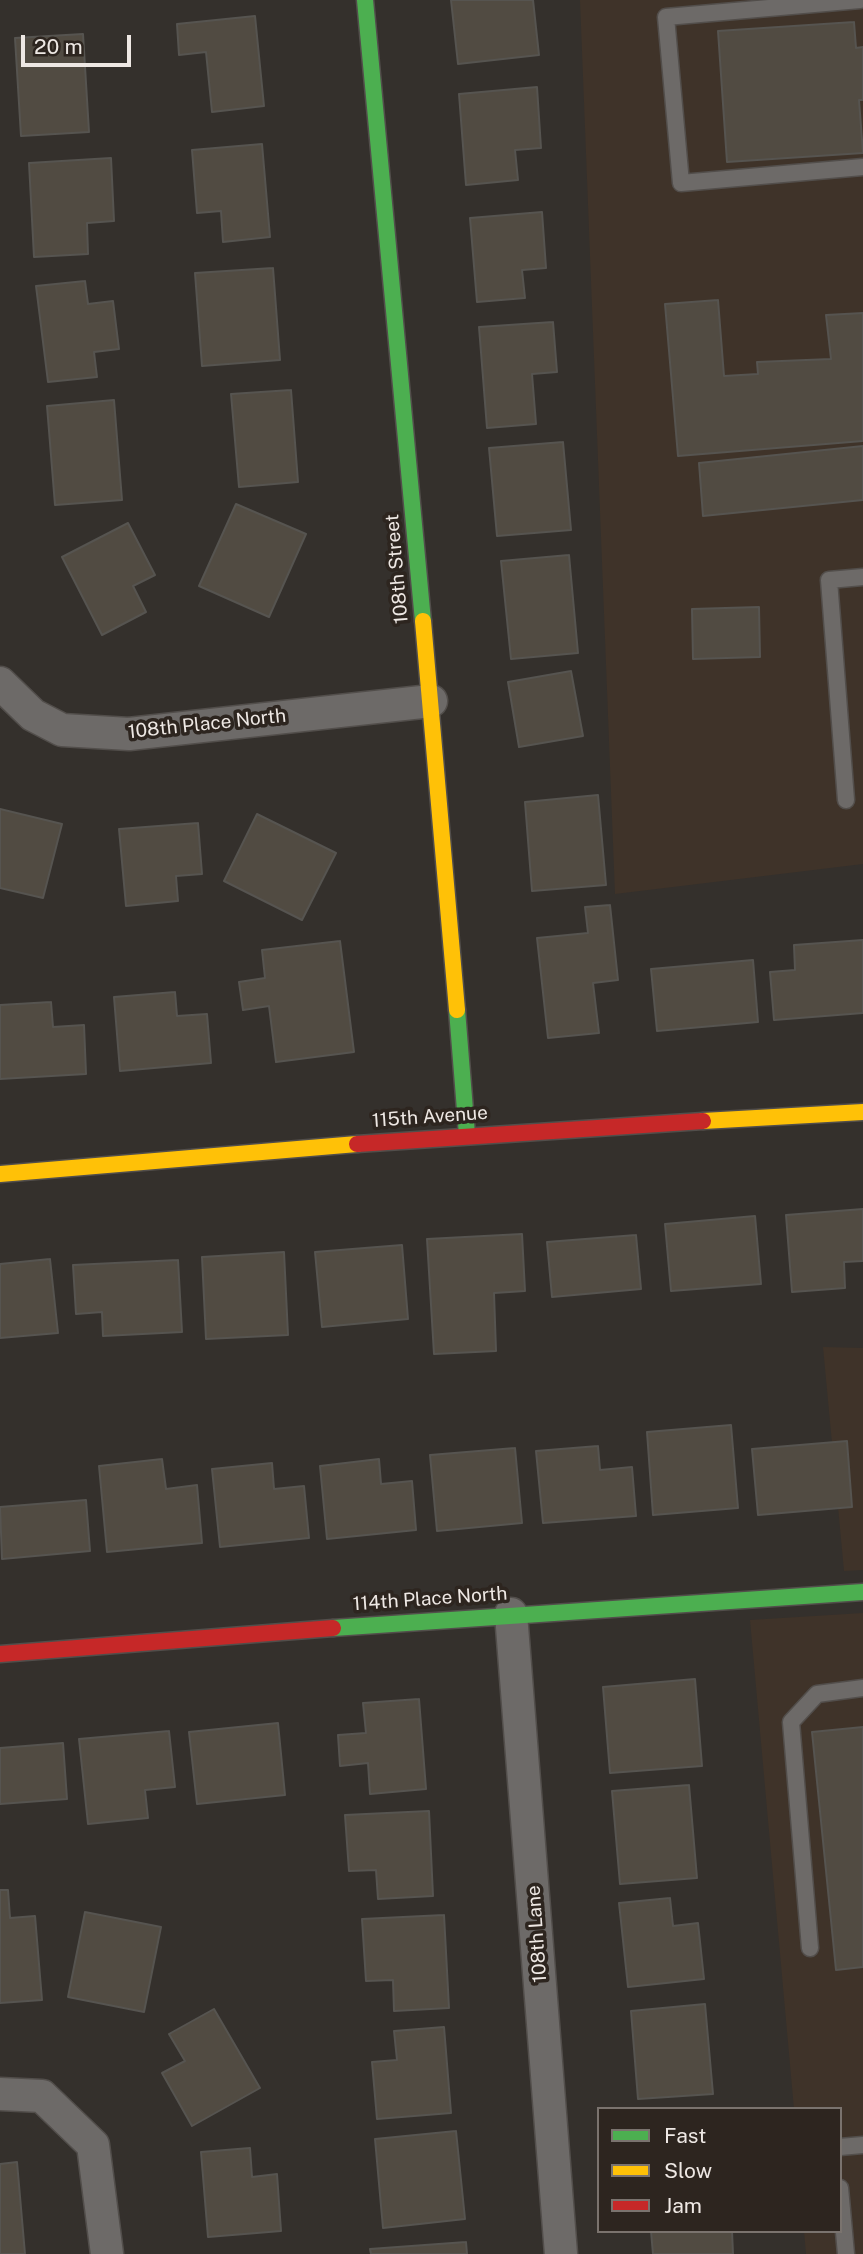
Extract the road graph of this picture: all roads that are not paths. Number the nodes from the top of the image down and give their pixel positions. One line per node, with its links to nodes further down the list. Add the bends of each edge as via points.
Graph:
1 (365, 0): 6 (street, 108th Street)
2 (860, 0): 3 (lane, via 666,18 681,183)
3 (863, 167)
4 (863, 577): 7 (lane, via 829,580)
5 (0, 683): 6 (street, 108th Place North, via 33,715 62,730 129,734)
6 (431, 701): 9 (street, 108th Street)
7 (846, 800)
8 (863, 1112): 9 (street, 115th Avenue)
9 (467, 1135): 10 (street, 115th Avenue)
10 (0, 1174)
11 (863, 1592): 12 (street, 114th Place North)
12 (511, 1614): 13 (street, 114th Place North); 21 (street, 108th Lane)
13 (0, 1654)
14 (863, 1688): 15 (lane, via 817,1694 791,1722)
15 (810, 1948)
16 (0, 2094): 20 (street, via 42,2096 93,2145)
17 (863, 2145): 18 (lane)
18 (842, 2147)
19 (842, 2210): 22 (lane)
20 (107, 2254)
21 (561, 2254)
22 (846, 2254)

